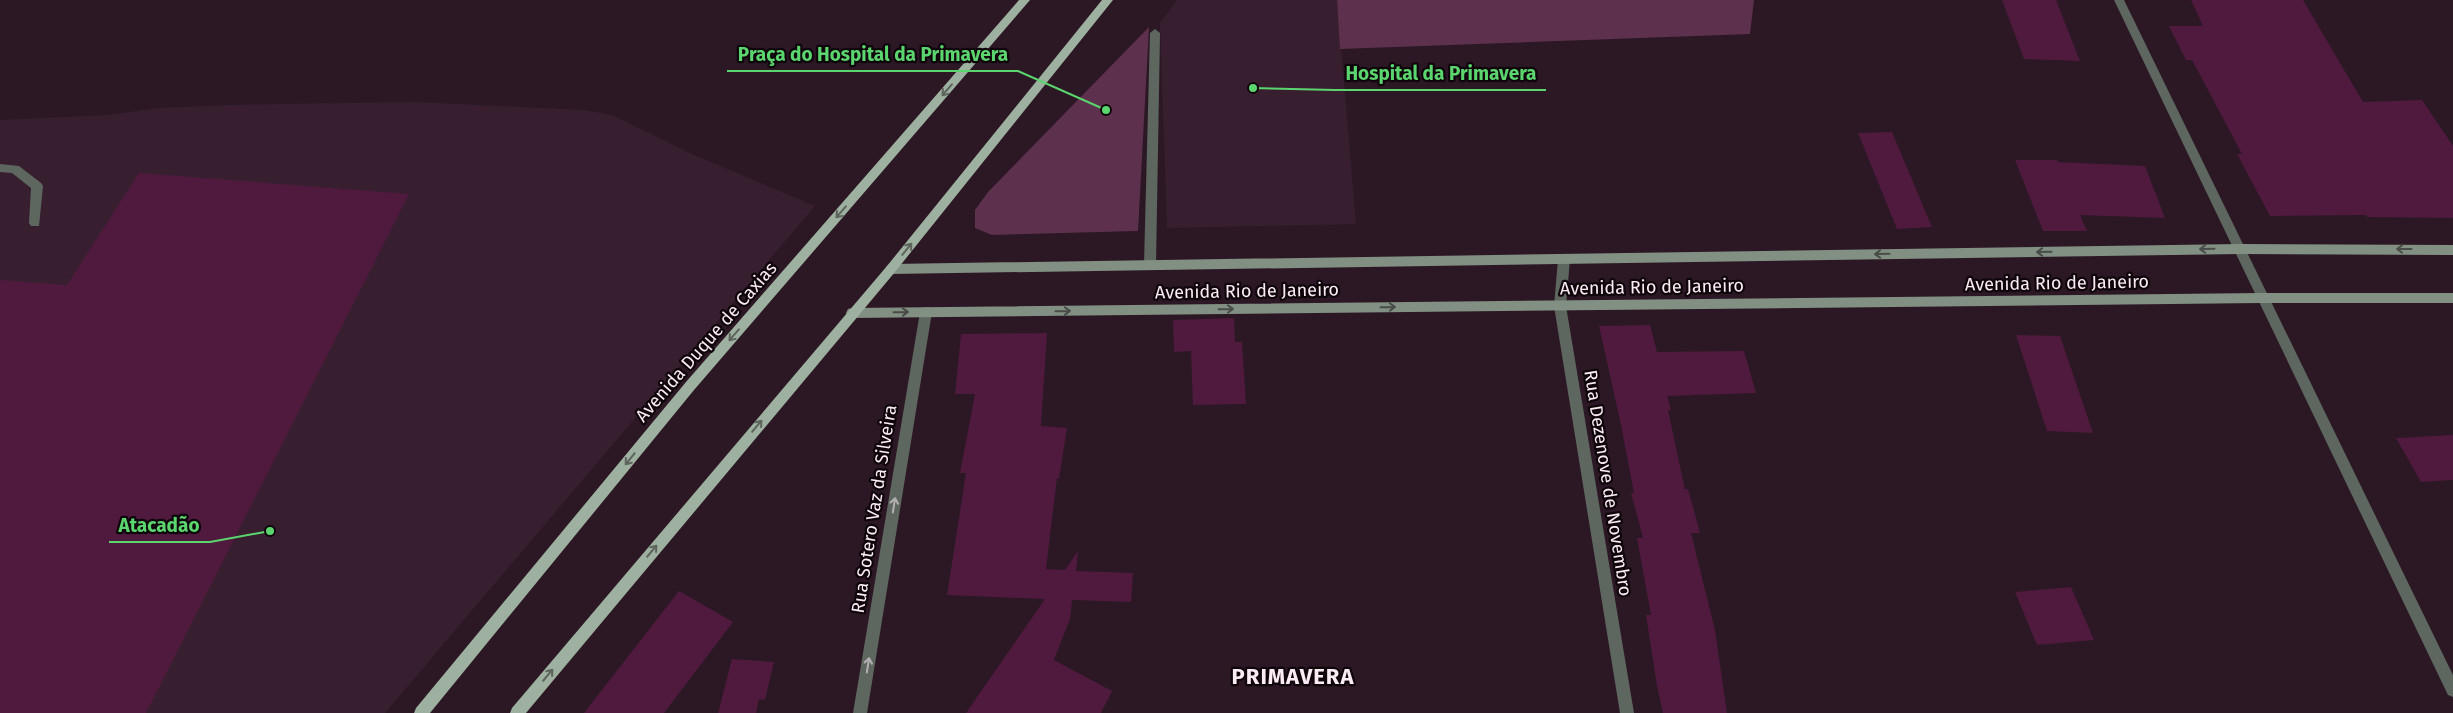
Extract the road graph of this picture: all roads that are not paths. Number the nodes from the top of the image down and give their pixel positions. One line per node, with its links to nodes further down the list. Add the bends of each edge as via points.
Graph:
1 (1025, 0): 18 (main road, Avenida Duque de Caxias, one-way to 18, via 690,386)
2 (1108, 0): 11 (main road, one-way to 2)
3 (2119, 0): 7 (street)
4 (1155, 33): 10 (street)
5 (0, 168): 6 (street, via 15,169 37,186)
6 (35, 224)
7 (2240, 249): 8 (street, Avenida Rio de Janeiro, one-way to 7); 9 (street, Avenida Rio de Janeiro, one-way to 9); 12 (street)
8 (2453, 250)
9 (1564, 259): 10 (street, Avenida Rio de Janeiro); 14 (street, Rua Dezenove de Novembro)
10 (1150, 265): 11 (street, Avenida Rio de Janeiro)
11 (891, 269): 16 (main road)
12 (2262, 298): 13 (street, Avenida Rio de Janeiro); 14 (street, Avenida Rio de Janeiro); 17 (street)
13 (2453, 298)
14 (1560, 306): 15 (street, Avenida Rio de Janeiro, one-way to 14); 21 (street, Rua Dezenove de Novembro)
15 (926, 312): 16 (street, Avenida Rio de Janeiro, one-way to 15); 20 (street, Rua Sotero Vaz da Silveira, one-way to 15)
16 (852, 313): 19 (main road, one-way to 16)
17 (2453, 690)
18 (421, 713)
19 (517, 713)
20 (860, 713)
21 (1627, 713)

